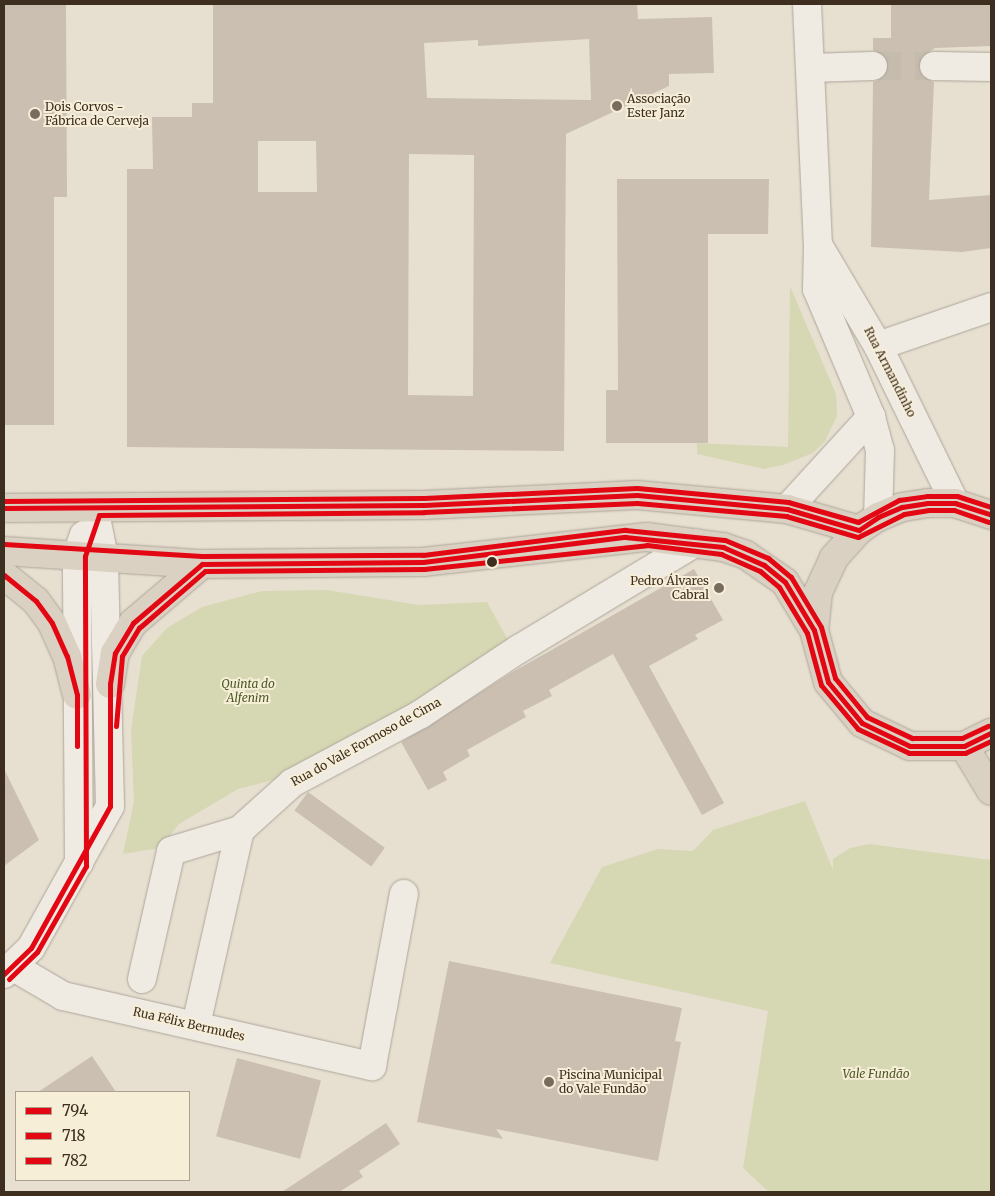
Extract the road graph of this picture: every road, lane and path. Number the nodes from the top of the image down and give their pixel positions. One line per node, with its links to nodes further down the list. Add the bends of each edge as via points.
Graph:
1 (807, 4): 4 (street, Rua Armandinho)
2 (873, 66): 4 (street)
3 (934, 66): 5 (street)
4 (810, 68): 6 (street, Rua Armandinho)
5 (991, 68)
6 (818, 245): 8 (street, Rua Armandinho); 9 (street, Rua Armandinho, via 818,289)
7 (991, 307): 8 (street)
8 (878, 346): 10 (street, Rua Armandinho)
9 (871, 417): 13 (street); 15 (street, Rua Armandinho, via 880,450)
10 (955, 504): 14 (highway); 15 (highway, via 911,505)
11 (4, 508): 12 (highway)
12 (94, 508): 13 (highway, via 424,505 637,496); 18 (street)
13 (787, 509): 15 (highway)
14 (991, 515)
15 (868, 524): 21 (highway, via 834,558 818,593)
16 (694, 543): 19 (highway, via 625,537 423,562); 21 (highway, via 723,547 764,565 785,582); 27 (street, Rua do Vale Formoso de Cima, via 519,649 421,714 292,783)
17 (4, 551): 18 (highway)
18 (91, 556): 19 (highway); 22 (street); 23 (street)
19 (202, 564): 22 (highway, via 133,624 114,653)
20 (4, 575): 23 (highway, via 36,601 52,624 67,656)
21 (814, 630): 25 (highway, via 828,682 862,723 910,746)
22 (110, 684): 28 (street, via 110,806)
23 (77, 695): 28 (street)
24 (991, 733): 25 (highway)
25 (964, 746): 26 (highway)
26 (991, 791)
27 (240, 830): 31 (street, via 171,851); 32 (street)
28 (79, 864): 30 (street, via 32,948)
29 (404, 894): 32 (street, Rua Félix Bermudes, via 372,1066)
30 (8, 970): 32 (street, Rua Félix Bermudes, via 63,996)
31 (142, 979)
32 (196, 1025)

